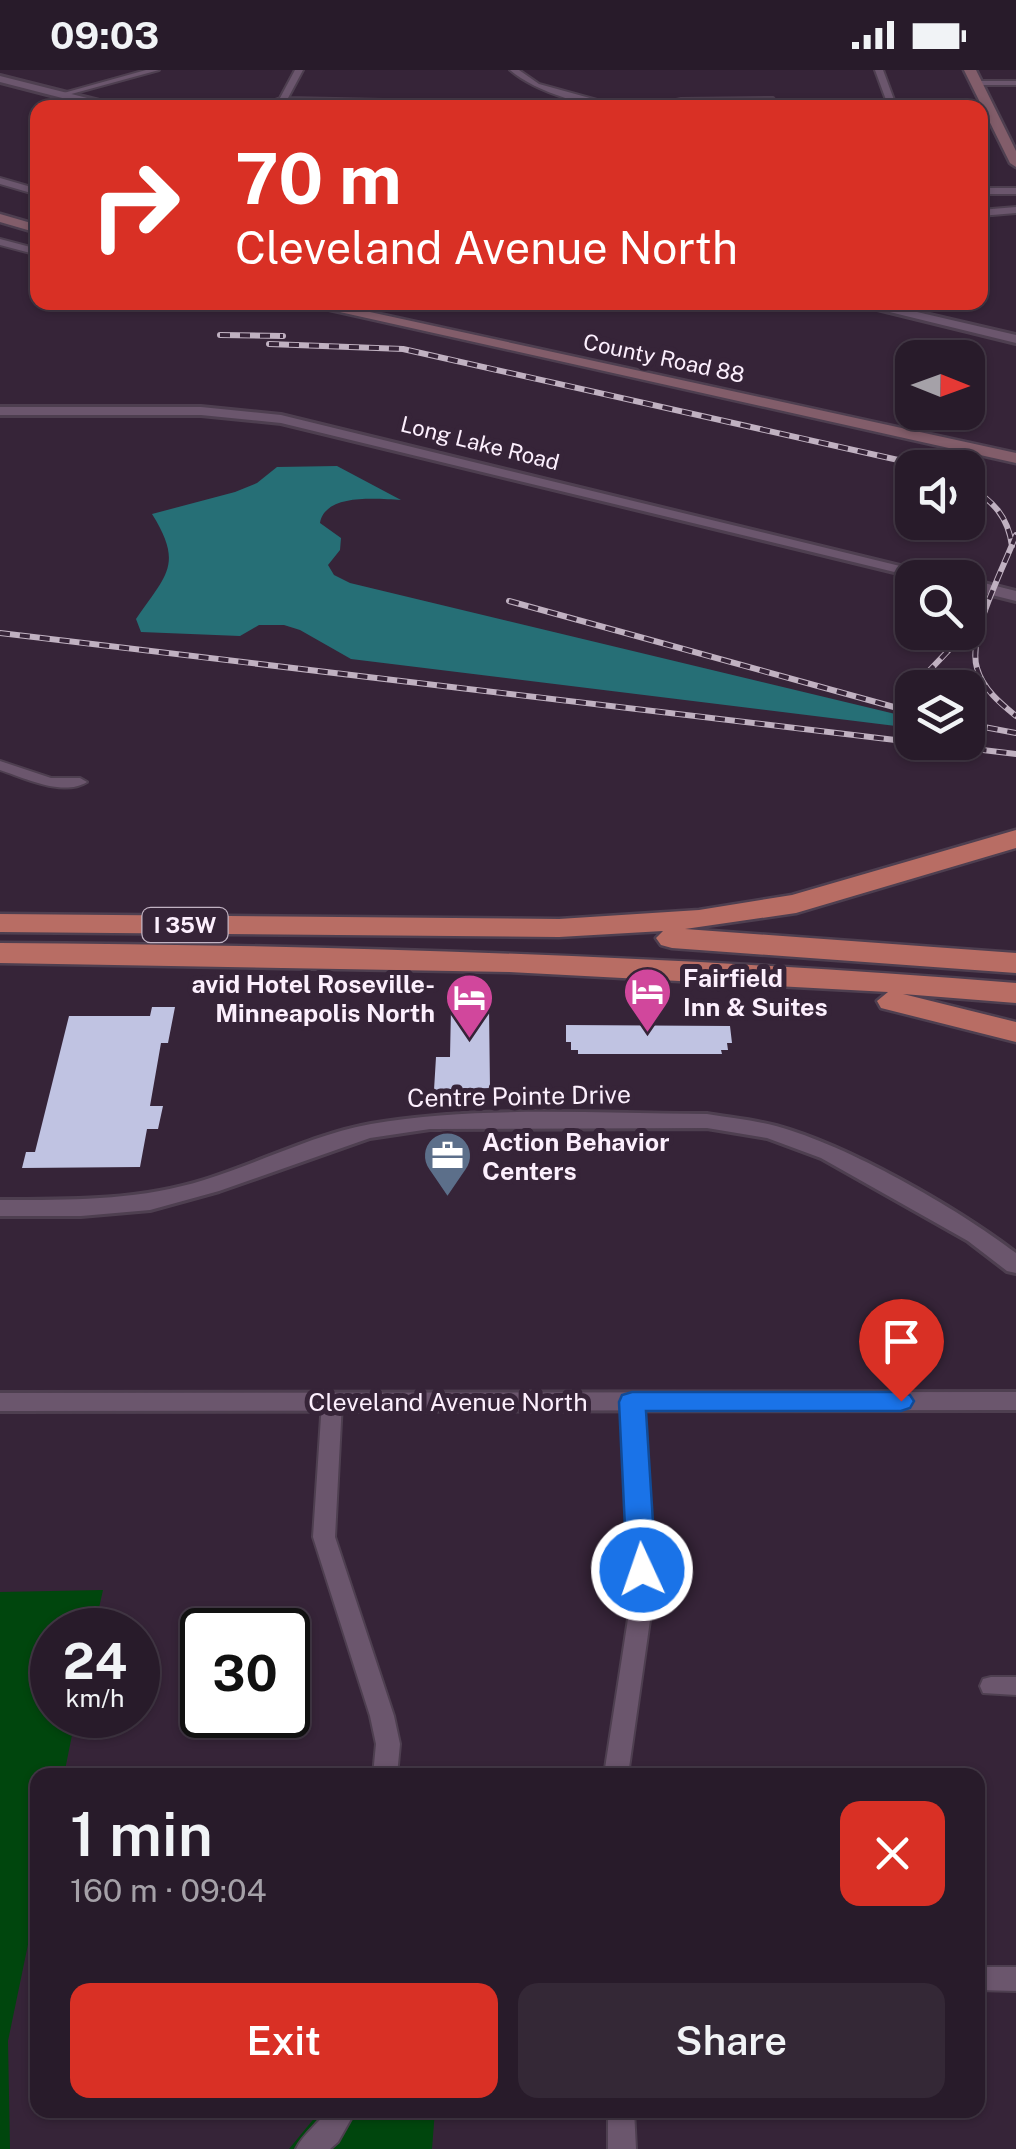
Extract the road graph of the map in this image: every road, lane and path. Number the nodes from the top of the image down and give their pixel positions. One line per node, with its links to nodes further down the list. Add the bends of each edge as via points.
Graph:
1 (155, 70): 9 (street)
2 (299, 70): 12 (street)
3 (514, 70): 10 (street, via 536,86)
4 (879, 70): 17 (street)
5 (970, 70): 7 (main road)
6 (0, 79): 9 (street)
7 (976, 83): 8 (street); 18 (main road)
8 (1016, 83)
9 (64, 94): 11 (street)
10 (581, 98): 13 (street); 14 (street)
11 (86, 100)
12 (284, 100)
13 (576, 100)
14 (589, 100)
15 (681, 100): 16 (street)
16 (772, 100)
17 (890, 100)
18 (984, 100)
19 (988, 107): 20 (main road)
20 (1016, 163)
21 (0, 181): 22 (street)
22 (30, 190)
23 (988, 191): 24 (street)
24 (1016, 191)
25 (0, 206): 28 (main road)
26 (1016, 210): 27 (street)
27 (988, 212)
28 (30, 215)
29 (0, 218): 30 (main road)
30 (30, 227)
31 (0, 242): 32 (street)
32 (30, 250)
33 (339, 310): 41 (main road, County Road 88)
34 (394, 310): 40 (main road, County Road 88)
35 (885, 310): 36 (street)
36 (945, 326): 37 (street); 38 (street)
37 (1016, 340)
38 (1016, 348)
39 (0, 411): 42 (street, Long Lake Road, via 200,411 281,419)
40 (1016, 444)
41 (1016, 458)
42 (895, 567)
43 (985, 588): 44 (street)
44 (1016, 596)
45 (0, 765): 46 (street, via 50,782)
46 (80, 782)
47 (1016, 839): 49 (highway, via 765,910 642,925)
48 (0, 923): 49 (highway, I 35W)
49 (522, 927): 52 (highway, I 35W)
50 (0, 954): 51 (highway, I 35W)
51 (520, 961): 53 (highway, I 35W); 54 (highway, via 847,993)
52 (1016, 963)
53 (1016, 993)
54 (1016, 1032)
55 (0, 1208): 56 (street, Centre Pointe Drive, via 150,1202 366,1132 430,1122 707,1122 771,1132 829,1153 976,1235)
56 (1016, 1265)
57 (1016, 1401): 60 (street, Cleveland Avenue North)
58 (0, 1402): 59 (street, Cleveland Avenue North)
59 (332, 1402): 60 (street, Cleveland Avenue North); 63 (street, via 323,1534 382,1716)
60 (632, 1402): 64 (street, via 641,1606)
61 (991, 1686): 62 (street)
62 (1016, 1686)
63 (386, 1768)
64 (617, 1768)
65 (985, 1980): 66 (street)
66 (1016, 1980)
67 (338, 2118): 69 (street)
68 (621, 2118): 70 (street)
69 (310, 2149)
70 (622, 2149)

